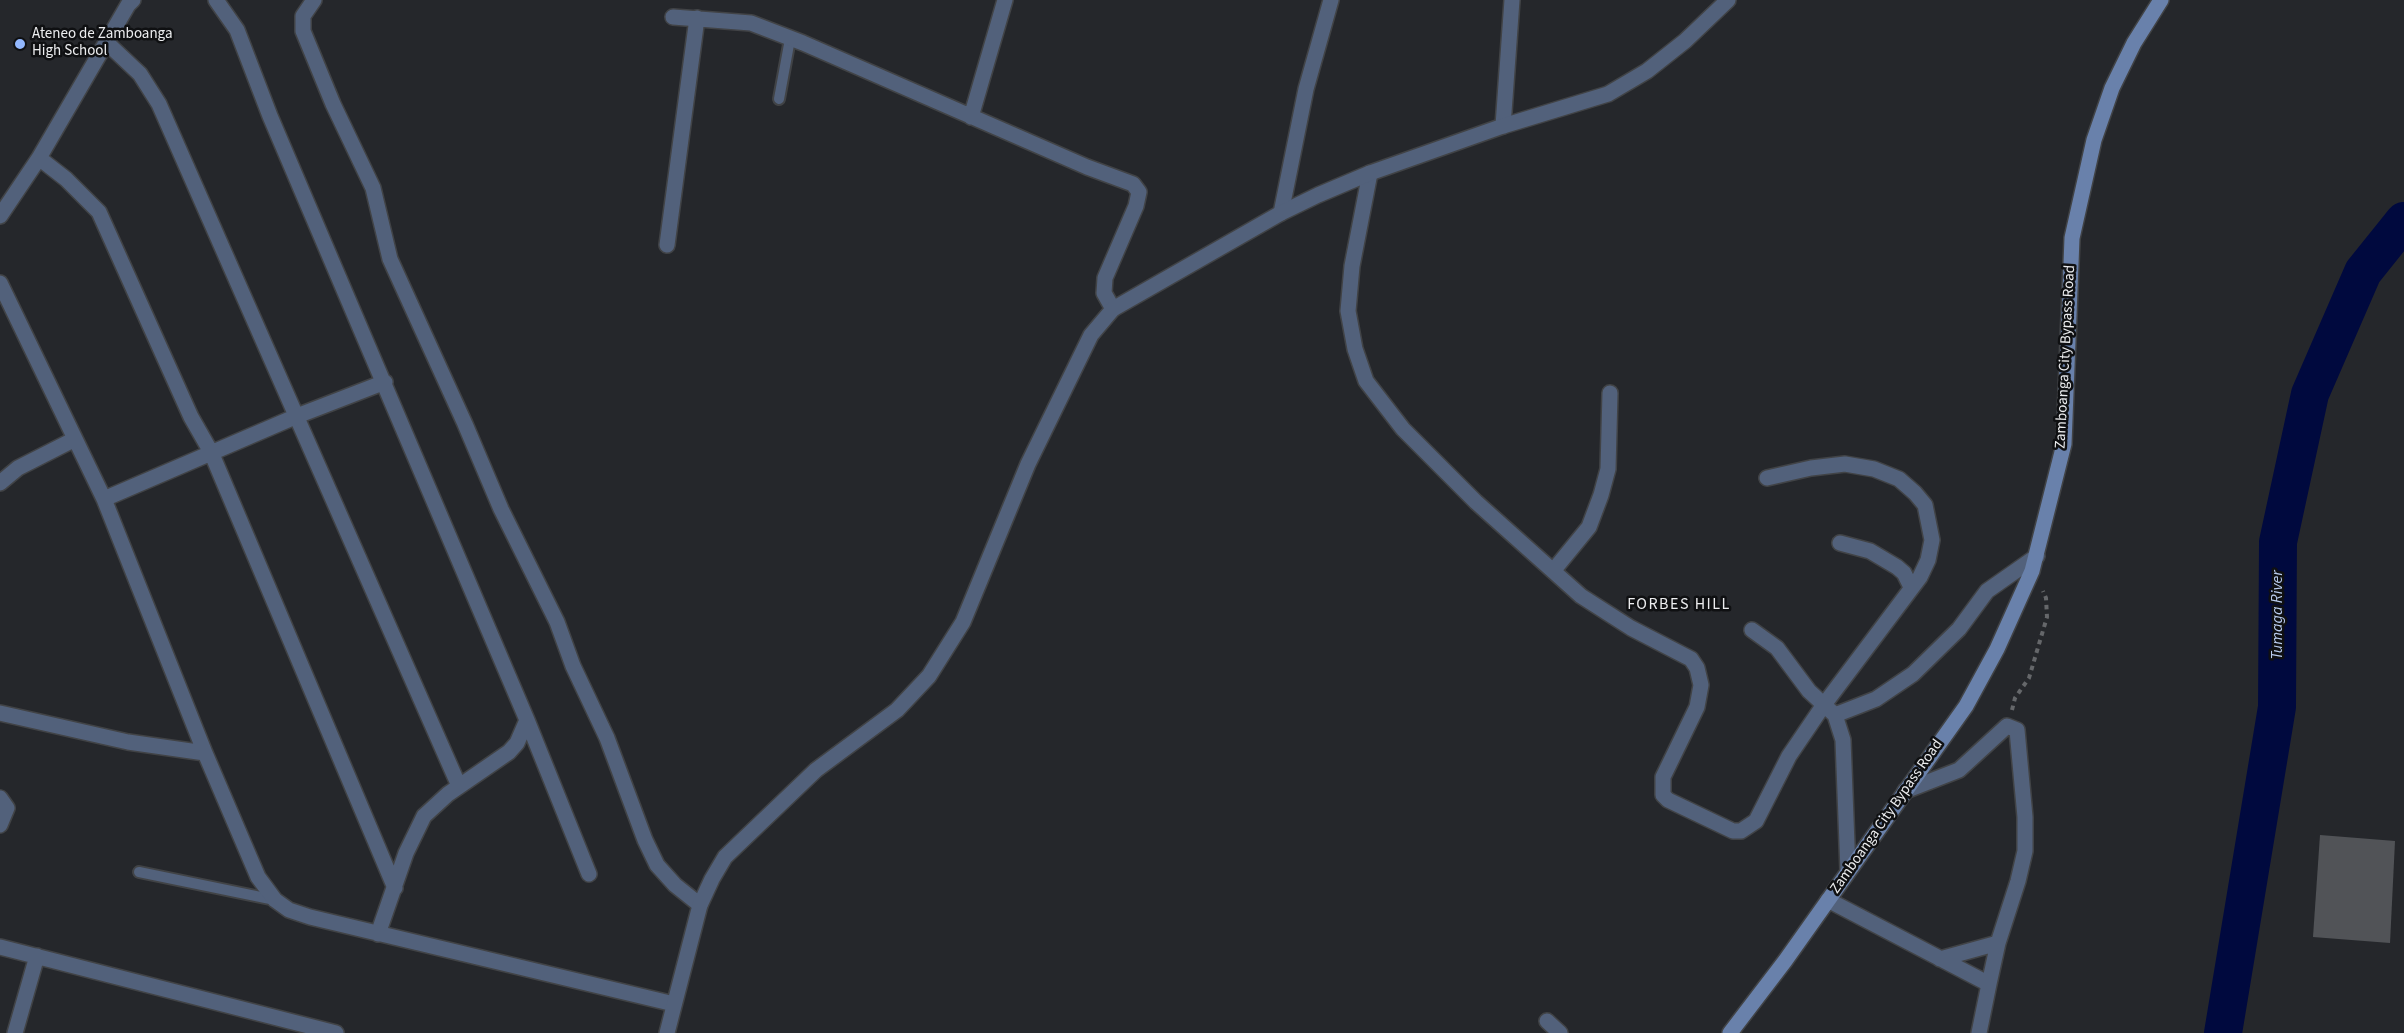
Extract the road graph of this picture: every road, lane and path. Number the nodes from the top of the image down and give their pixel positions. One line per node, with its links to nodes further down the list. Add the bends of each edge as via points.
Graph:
1 (133, 0): 12 (street)
2 (216, 0): 23 (street, via 237,30)
3 (314, 0): 52 (street, via 303,16 303,31 374,188 390,259 501,509 557,622 645,840 657,865)
4 (1005, 0): 14 (street)
5 (1331, 0): 18 (street, via 1306,88)
6 (1512, 0): 15 (street)
7 (1728, 0): 15 (street, via 1647,72 1608,94)
8 (2161, 0): 32 (main road, Zamboanga City Bypass Road, via 2112,88 2094,140 2072,238 2064,444)
9 (673, 17): 10 (street)
10 (697, 18): 11 (street, via 752,23); 20 (street)
11 (790, 39): 13 (lane); 14 (street)
12 (106, 42): 16 (street); 25 (street, via 140,74 159,104)
13 (779, 99)
14 (971, 117): 22 (street, via 1137,188 1136,206 1105,278 1104,293)
15 (1503, 126): 17 (street)
16 (39, 158): 19 (street); 27 (street, via 99,212 191,417)
17 (1370, 173): 18 (street); 33 (street, via 1352,266 1348,311 1366,381 1403,429)
18 (1281, 213): 22 (street)
19 (0, 216)
20 (667, 244)
21 (0, 283): 26 (street)
22 (1113, 309): 52 (street, via 1091,335 1028,464 963,622 929,676 897,710 816,770 725,857)
23 (385, 382): 25 (street); 39 (street)
24 (1610, 393): 33 (street, via 1608,469 1601,495 1589,527)
25 (297, 416): 27 (street); 42 (street)
26 (75, 439): 29 (street, via 18,468); 30 (street)
27 (211, 452): 30 (street); 49 (street)
28 (1767, 478): 35 (street, via 1845,464 1899,478 1925,505 1932,540 1928,560)
29 (0, 483)
30 (104, 499): 41 (street)
31 (1840, 543): 35 (street, via 1870,551 1897,567)
32 (2037, 556): 34 (main road, Zamboanga City Bypass Road); 37 (street, via 1988,591 1959,629 1913,674 1876,699)
33 (1553, 571): 37 (street, via 1581,596 1691,659 1697,668 1701,685 1697,707 1663,777 1661,789 1668,800 1724,828 1741,831 1756,821 1789,756)
34 (2032, 571): 40 (path, via 2046,598 2047,617 2029,678 2015,699); 43 (main road, Zamboanga City Bypass Road, via 1966,706)
35 (1911, 587): 37 (street)
36 (1752, 630): 37 (street, via 1777,648)
37 (1829, 710): 46 (street, via 1843,740)
38 (0, 713): 41 (street, via 128,742)
39 (527, 720): 42 (street, via 509,752); 48 (street)
40 (2007, 726): 43 (street, via 1959,770); 54 (street, via 2017,730 2025,851)
41 (204, 753): 50 (street, via 258,877)
42 (459, 786): 49 (street, via 424,816)
43 (1905, 791): 46 (main road, Zamboanga City Bypass Road)
44 (0, 798): 45 (street, via 7,808)
45 (0, 825)
46 (1848, 871): 51 (main road, Zamboanga City Bypass Road)
47 (140, 872): 50 (lane)
48 (589, 874)
49 (395, 888): 53 (street)
50 (275, 900): 53 (street, via 289,910)
51 (1828, 900): 57 (street); 65 (main road, Zamboanga City Bypass Road)
52 (700, 905): 59 (street)
53 (378, 934): 59 (street)
54 (1998, 943): 57 (street); 58 (street)
55 (0, 947): 56 (street)
56 (38, 956): 61 (street); 62 (street)
57 (1940, 959): 58 (street)
58 (1989, 984): 66 (street)
59 (674, 1004): 63 (street)
60 (1547, 1022): 64 (street)
61 (18, 1032)
62 (336, 1033)
63 (667, 1033)
64 (1560, 1033)
65 (1730, 1033)
66 (1979, 1033)

